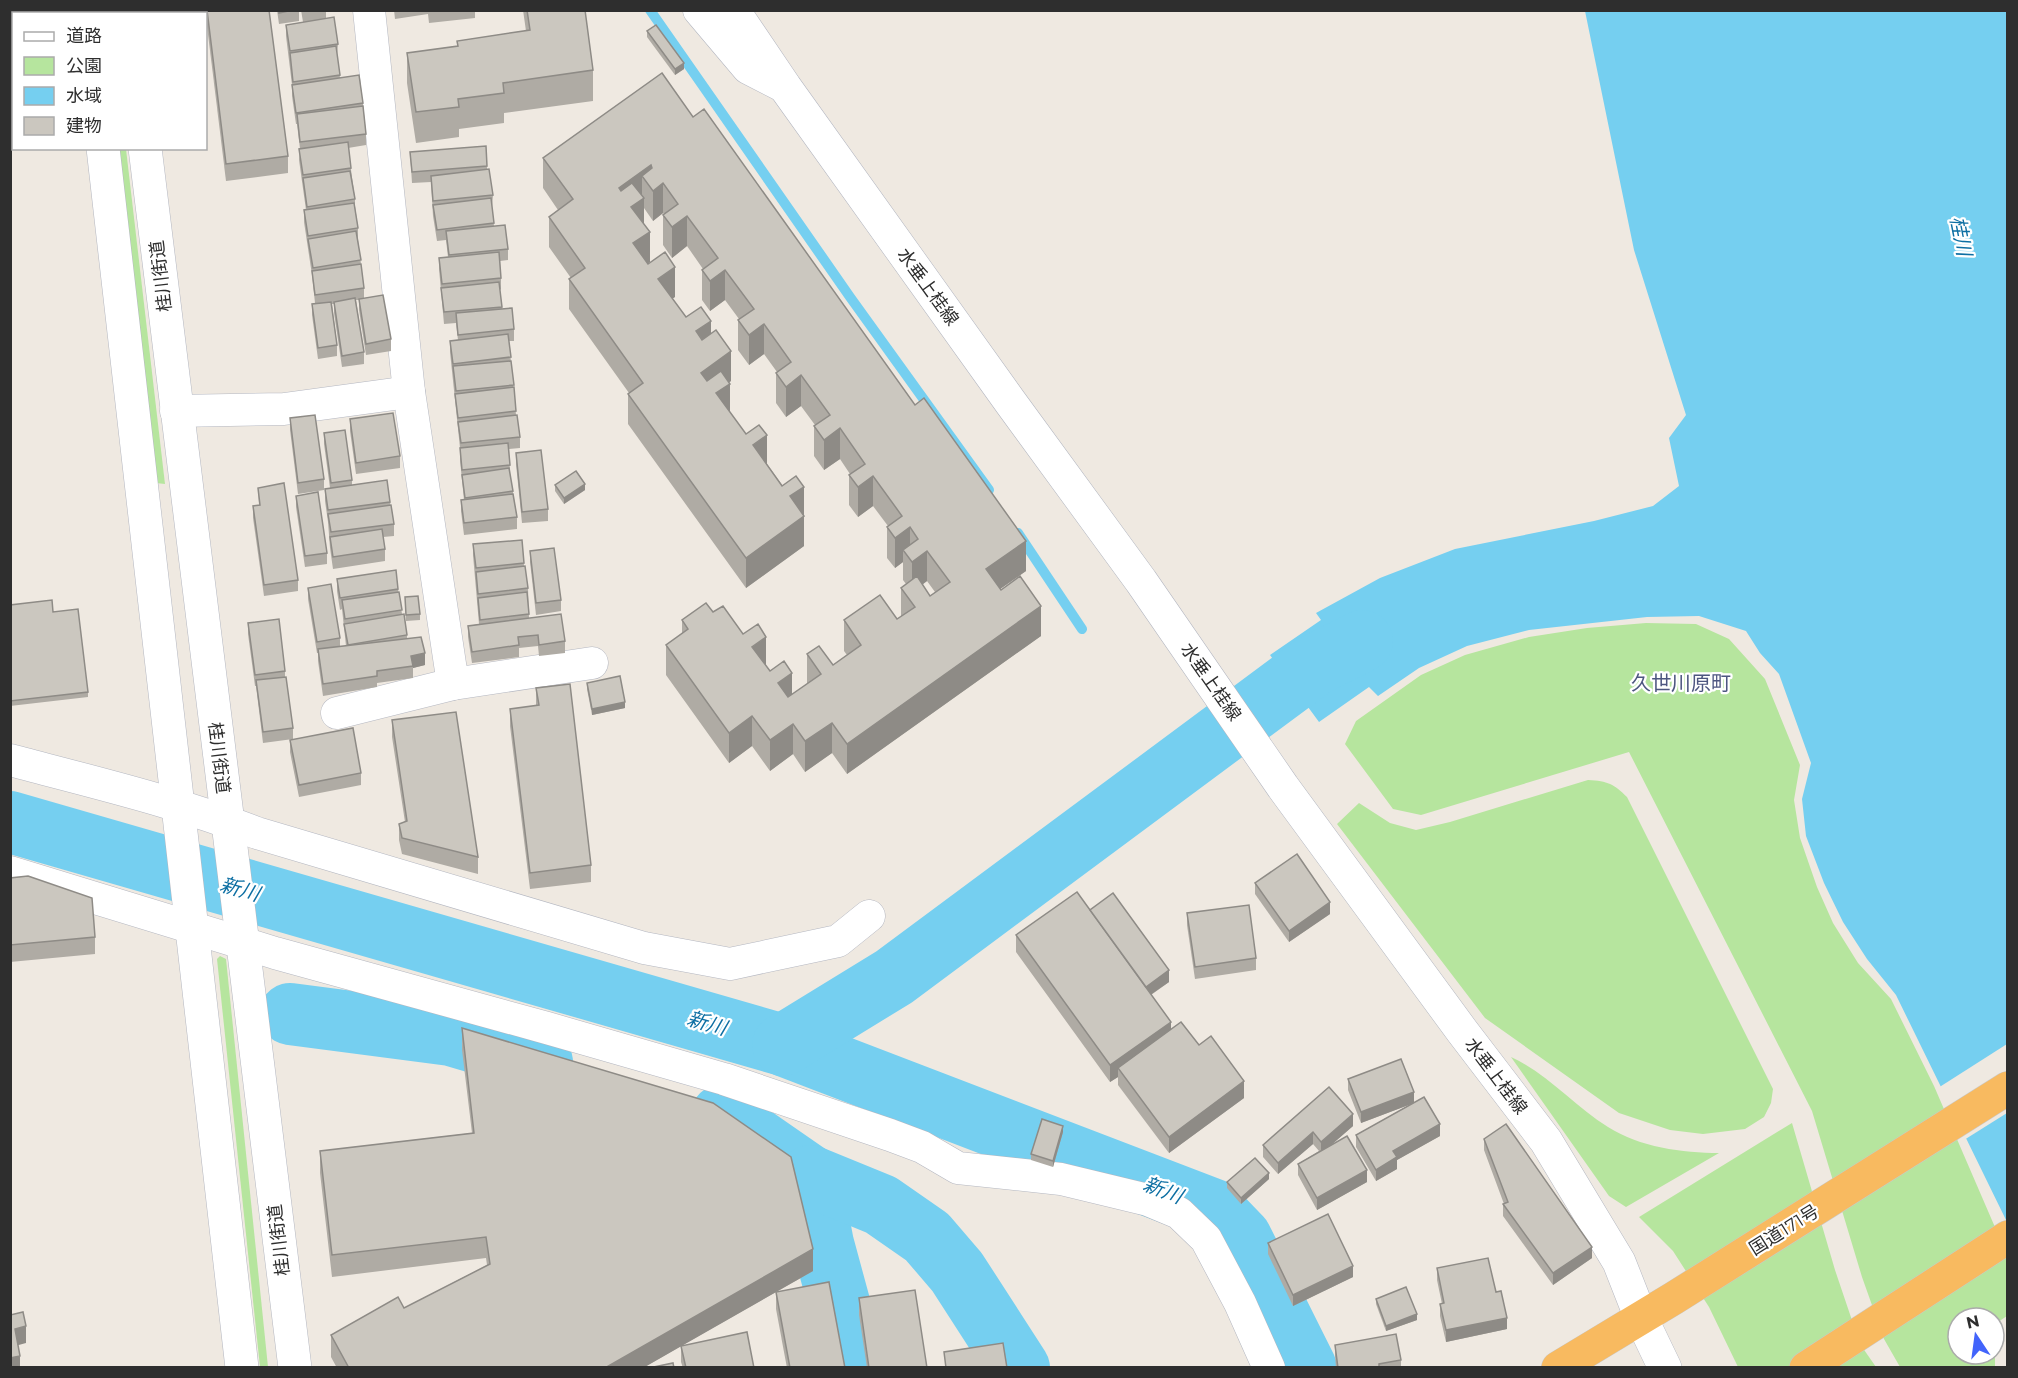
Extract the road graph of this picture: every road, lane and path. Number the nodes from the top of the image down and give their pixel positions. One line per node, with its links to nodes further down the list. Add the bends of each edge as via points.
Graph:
1 (369, 10): 7 (street)
2 (699, 10): 4 (street, via 748,68)
3 (733, 10): 4 (street, 水垂上桂線)
4 (785, 87): 21 (street, 水垂上桂線, via 1141,581 1283,787 1546,1141 1619,1262)
5 (103, 150): 13 (street)
6 (145, 150): 8 (street, 桂川街道)
7 (409, 392): 8 (street, via 284,409); 10 (street)
8 (176, 411): 14 (street, 桂川街道)
9 (592, 663): 10 (street)
10 (453, 684): 11 (street)
11 (337, 713)
12 (10, 760): 13 (street)
13 (178, 816): 14 (street); 17 (street)
14 (228, 832): 16 (street, via 257,833 644,948 730,964 838,941); 18 (street, 桂川街道)
15 (10, 872): 17 (street)
16 (868, 916)
17 (190, 918): 18 (street); 22 (street)
18 (241, 932): 23 (street, 桂川街道); 24 (street, via 399,988 724,1079 922,1147 958,1168 1061,1179 1148,1200 1179,1213 1206,1239)
19 (2007, 1088): 21 (highway, 国道171号)
20 (2007, 1237): 27 (highway)
21 (1641, 1318): 25 (highway, 国道171号); 26 (street, 水垂上桂線)
22 (242, 1368)
23 (295, 1368)
24 (1269, 1368)
25 (1558, 1368)
26 (1665, 1368)
27 (1806, 1368)

